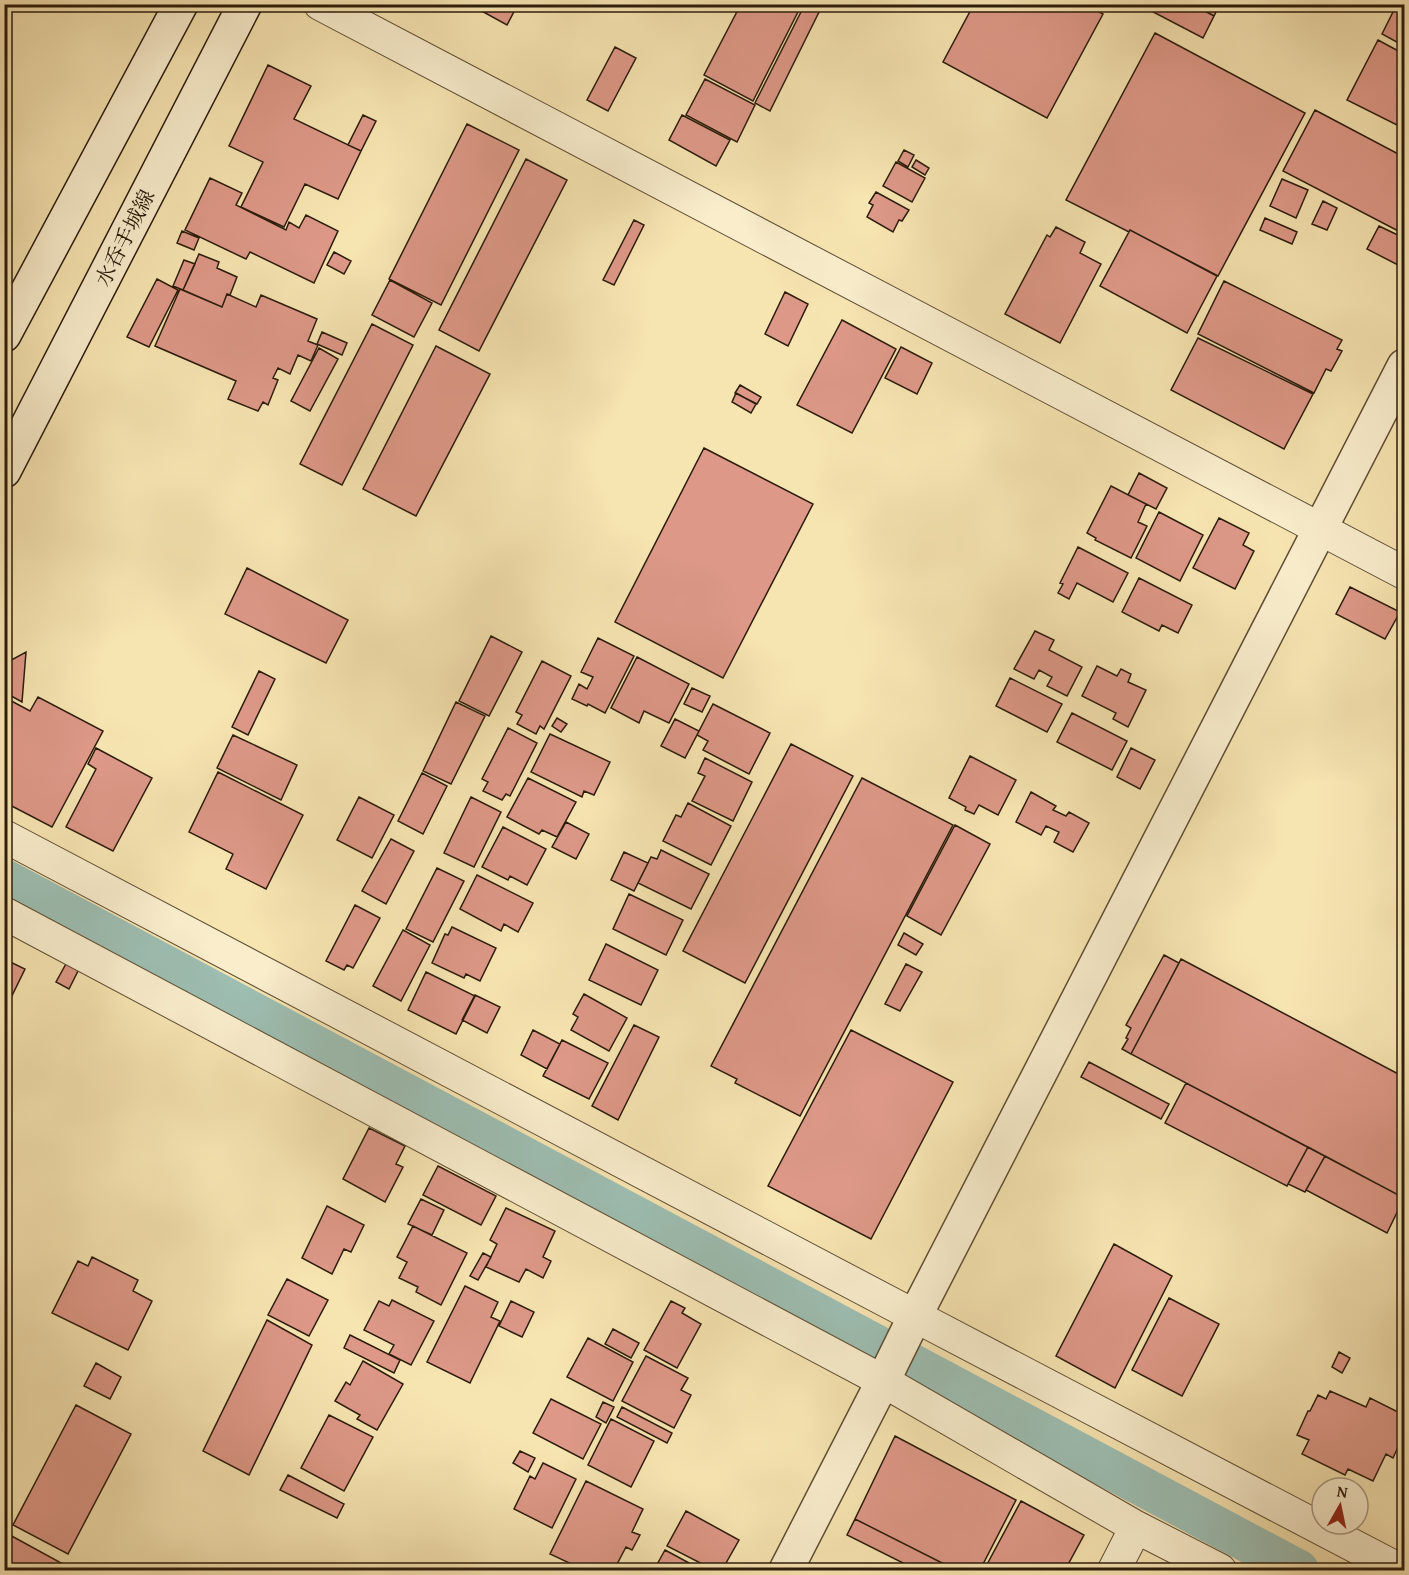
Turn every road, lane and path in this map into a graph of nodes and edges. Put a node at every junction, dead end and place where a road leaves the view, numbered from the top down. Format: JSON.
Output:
{"nodes":[{"id":1,"x":181,"y":4,"type":"edge"},
{"id":2,"x":245,"y":4,"type":"edge"},
{"id":3,"x":320,"y":4,"type":"edge"},
{"id":4,"x":4,"y":335,"type":"edge"},
{"id":5,"x":1404,"y":366,"type":"edge"},
{"id":6,"x":4,"y":471,"type":"edge"},
{"id":7,"x":1320,"y":529,"type":"junction"},
{"id":8,"x":1404,"y":573,"type":"edge"},
{"id":9,"x":4,"y":836,"type":"edge"},
{"id":10,"x":4,"y":913,"type":"edge"},
{"id":11,"x":912,"y":1322,"type":"junction"},
{"id":12,"x":885,"y":1377,"type":"junction"},
{"id":13,"x":1136,"y":1527,"type":"junction"},
{"id":14,"x":786,"y":1570,"type":"edge"},
{"id":15,"x":1114,"y":1570,"type":"edge"},
{"id":16,"x":1220,"y":1570,"type":"edge"},
{"id":17,"x":1400,"y":1570,"type":"edge"}],
"edges":[{"from":1,"to":4,"type":"street"},
{"from":2,"to":6,"type":"street","name":"水呑手城線"},
{"from":3,"to":7,"type":"street"},
{"from":5,"to":7,"type":"street"},
{"from":7,"to":8,"type":"street"},
{"from":7,"to":11,"type":"street"},
{"from":9,"to":11,"type":"street"},
{"from":10,"to":12,"type":"street"},
{"from":11,"to":12,"type":"street"},
{"from":11,"to":17,"type":"street"},
{"from":12,"to":13,"type":"street"},
{"from":12,"to":14,"type":"street"},
{"from":13,"to":15,"type":"street"},
{"from":13,"to":16,"type":"street"}]}
